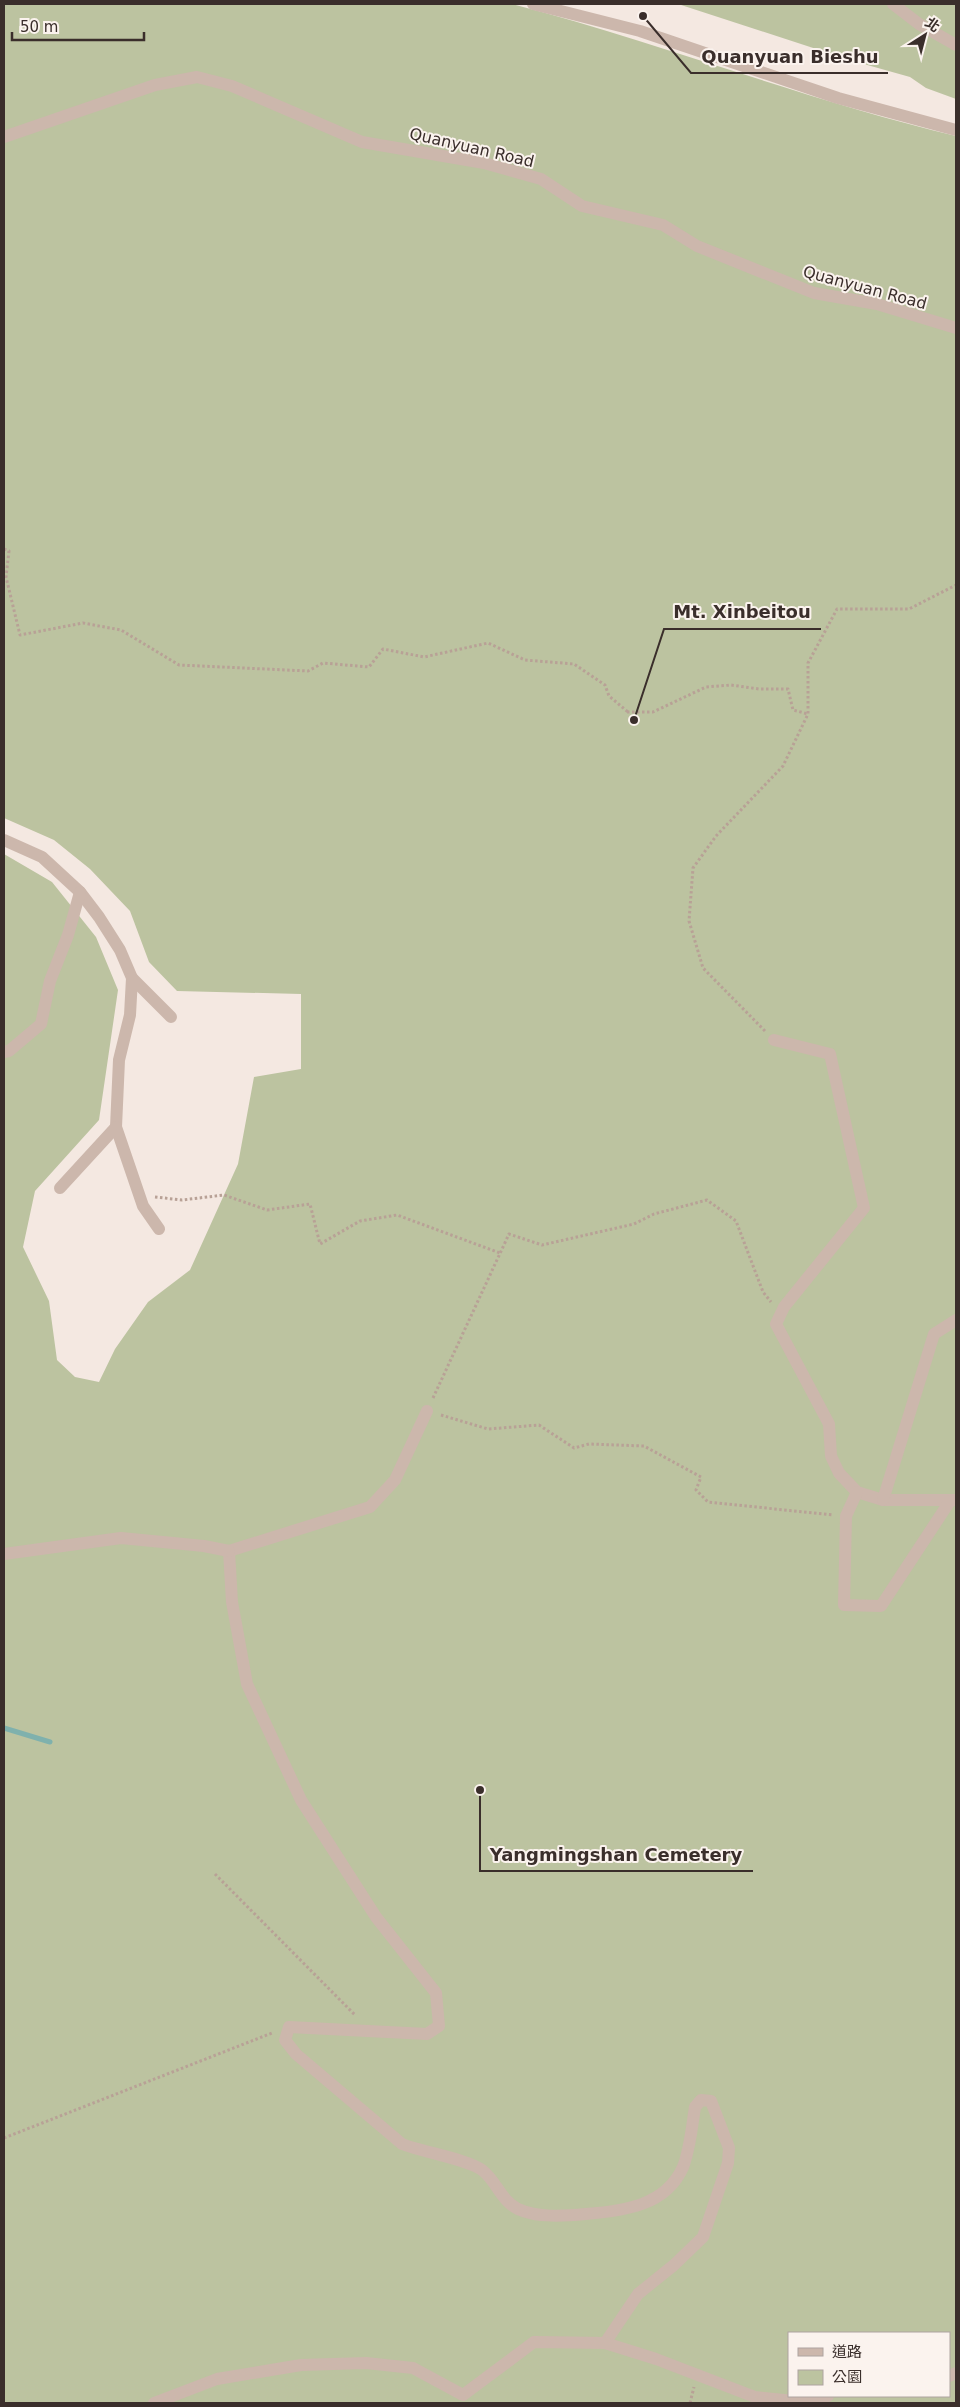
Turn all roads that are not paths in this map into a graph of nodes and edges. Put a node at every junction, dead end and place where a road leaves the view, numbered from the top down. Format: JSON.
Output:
{"nodes":[{"id":1,"x":533,"y":4,"type":"edge"},
{"id":2,"x":894,"y":4,"type":"edge"},
{"id":3,"x":956,"y":45,"type":"edge"},
{"id":4,"x":956,"y":130,"type":"edge"},
{"id":5,"x":4,"y":137,"type":"edge"},
{"id":6,"x":956,"y":328,"type":"edge"},
{"id":7,"x":4,"y":840,"type":"edge"},
{"id":8,"x":80,"y":892,"type":"junction"},
{"id":9,"x":132,"y":978,"type":"junction"},
{"id":10,"x":171,"y":1017,"type":"dead end"},
{"id":11,"x":774,"y":1040,"type":"road end"},
{"id":12,"x":4,"y":1052,"type":"edge"},
{"id":13,"x":116,"y":1126,"type":"junction"},
{"id":14,"x":60,"y":1188,"type":"dead end"},
{"id":15,"x":159,"y":1229,"type":"dead end"},
{"id":16,"x":956,"y":1320,"type":"edge"},
{"id":17,"x":427,"y":1410,"type":"road end"},
{"id":18,"x":857,"y":1492,"type":"junction"},
{"id":19,"x":883,"y":1500,"type":"junction"},
{"id":20,"x":953,"y":1500,"type":"edge"},
{"id":21,"x":229,"y":1551,"type":"junction"},
{"id":22,"x":4,"y":1554,"type":"edge"},
{"id":23,"x":605,"y":2343,"type":"junction"},
{"id":24,"x":821,"y":2397,"type":"edge"},
{"id":25,"x":466,"y":2399,"type":"edge"},
{"id":26,"x":154,"y":2403,"type":"edge"}],
"edges":[{"from":1,"to":4,"type":"street"},
{"from":2,"to":3,"type":"street"},
{"from":5,"to":6,"type":"street","name":"Quanyuan Road"},
{"from":7,"to":8,"type":"street"},
{"from":8,"to":9,"type":"street"},
{"from":8,"to":12,"type":"street"},
{"from":9,"to":10,"type":"street"},
{"from":9,"to":13,"type":"street"},
{"from":11,"to":18,"type":"street"},
{"from":13,"to":14,"type":"street"},
{"from":13,"to":15,"type":"street"},
{"from":16,"to":19,"type":"street"},
{"from":17,"to":21,"type":"street"},
{"from":18,"to":19,"type":"street"},
{"from":18,"to":20,"type":"street"},
{"from":19,"to":20,"type":"street"},
{"from":21,"to":22,"type":"street"},
{"from":21,"to":23,"type":"street"},
{"from":23,"to":24,"type":"street"},
{"from":23,"to":25,"type":"street"},
{"from":25,"to":26,"type":"street"}]}
